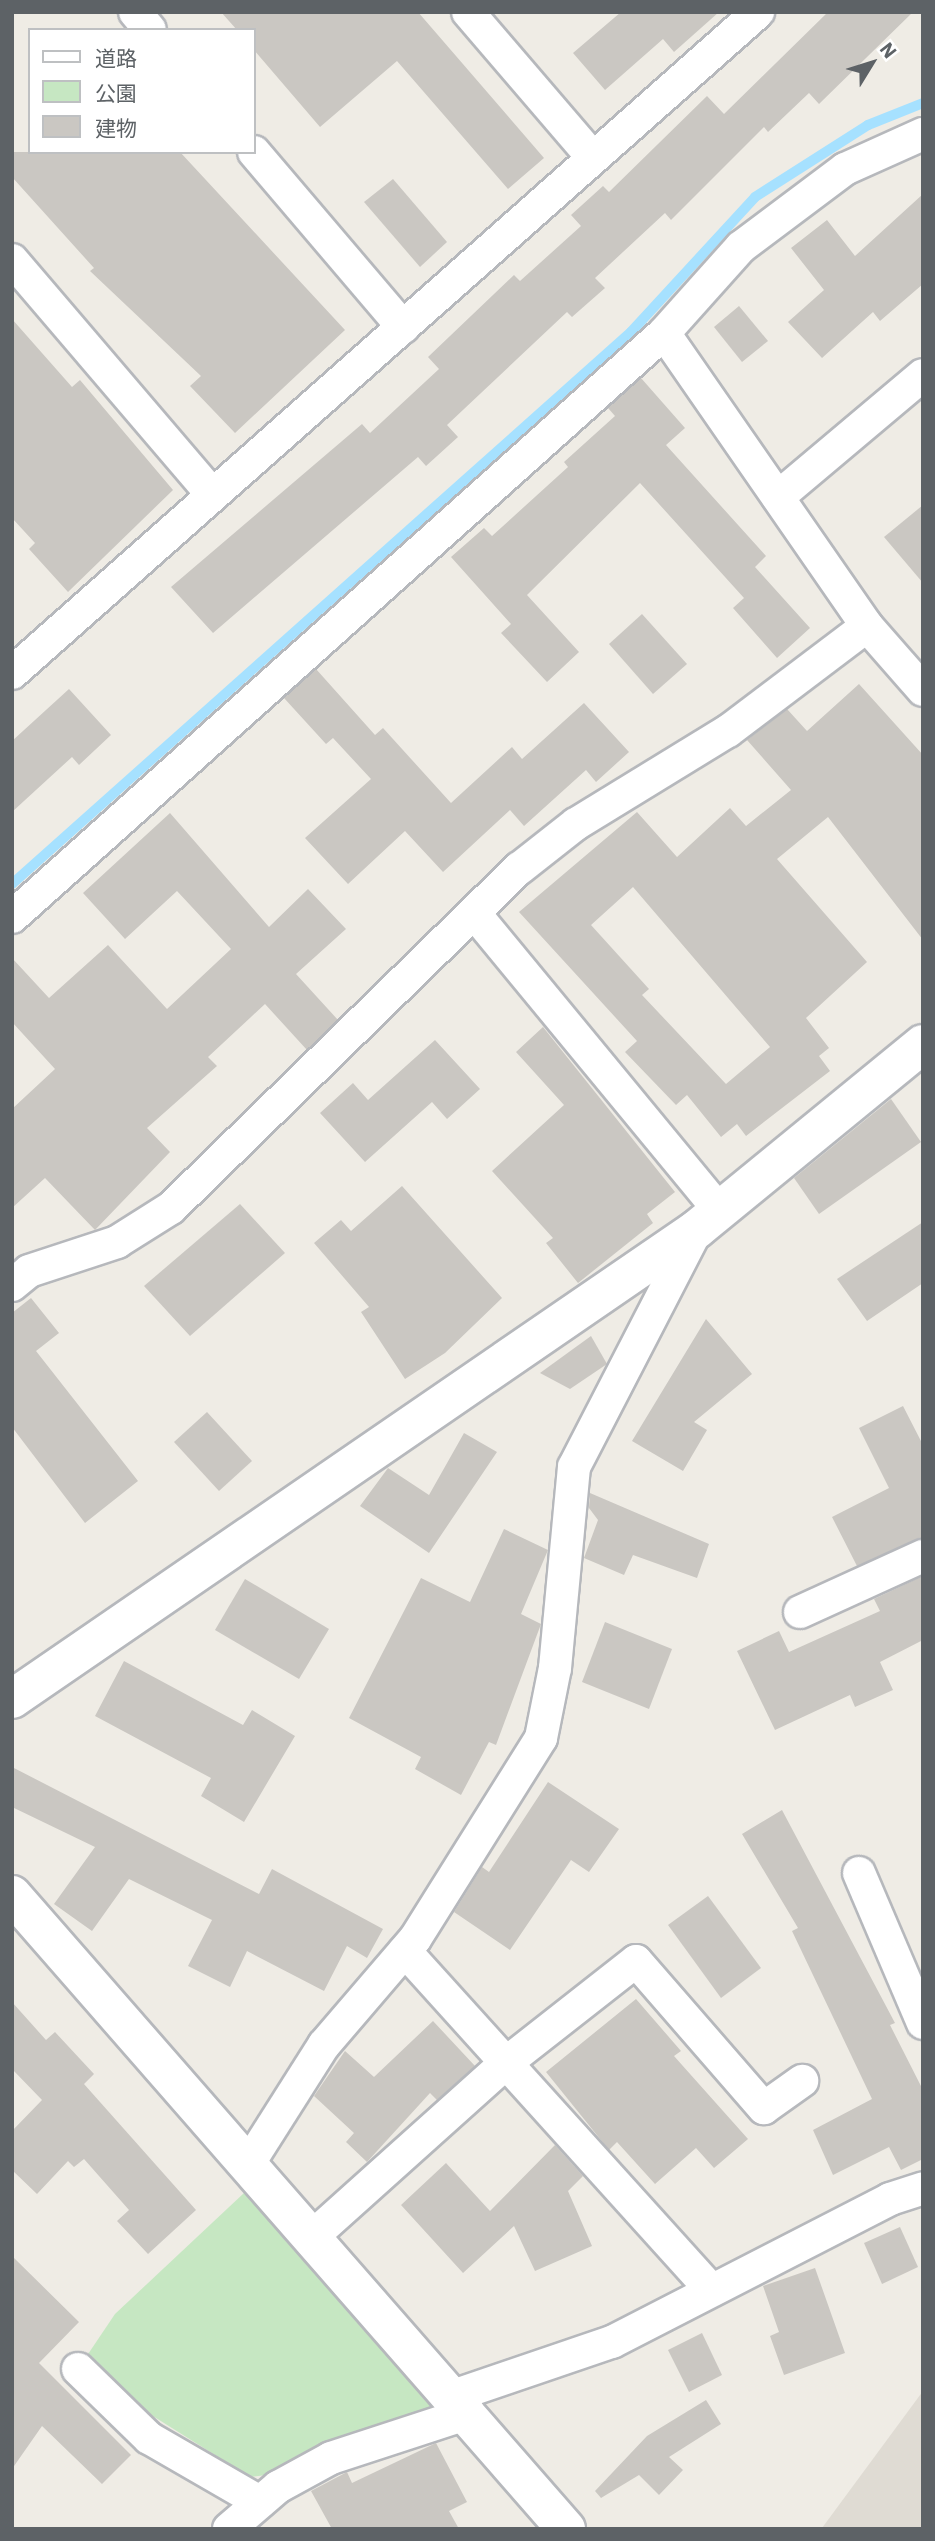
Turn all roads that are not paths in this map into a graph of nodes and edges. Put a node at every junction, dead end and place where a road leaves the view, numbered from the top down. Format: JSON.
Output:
{"nodes":[{"id":1,"x":135,"y":12,"type":"edge"},
{"id":2,"x":468,"y":12,"type":"edge"},
{"id":3,"x":758,"y":12,"type":"edge"},
{"id":4,"x":148,"y":28,"type":"edge"},
{"id":5,"x":923,"y":134,"type":"edge"},
{"id":6,"x":256,"y":154,"type":"edge"},
{"id":7,"x":593,"y":158,"type":"junction"},
{"id":8,"x":12,"y":260,"type":"edge"},
{"id":9,"x":403,"y":327,"type":"junction"},
{"id":10,"x":664,"y":333,"type":"junction"},
{"id":11,"x":923,"y":375,"type":"edge"},
{"id":12,"x":214,"y":495,"type":"junction"},
{"id":13,"x":778,"y":497,"type":"junction"},
{"id":14,"x":867,"y":626,"type":"junction"},
{"id":15,"x":16,"y":662,"type":"edge"},
{"id":16,"x":923,"y":690,"type":"edge"},
{"id":17,"x":475,"y":914,"type":"junction"},
{"id":18,"x":12,"y":917,"type":"edge"},
{"id":19,"x":923,"y":1044,"type":"edge"},
{"id":20,"x":708,"y":1220,"type":"junction"},
{"id":21,"x":12,"y":1284,"type":"edge"},
{"id":22,"x":923,"y":1556,"type":"edge"},
{"id":23,"x":800,"y":1612,"type":"dead end"},
{"id":24,"x":12,"y":1699,"type":"edge"},
{"id":25,"x":859,"y":1874,"type":"dead end"},
{"id":26,"x":12,"y":1895,"type":"edge"},
{"id":27,"x":405,"y":1951,"type":"junction"},
{"id":28,"x":923,"y":2023,"type":"edge"},
{"id":29,"x":506,"y":2063,"type":"junction"},
{"id":30,"x":802,"y":2081,"type":"dead end"},
{"id":31,"x":249,"y":2163,"type":"junction"},
{"id":32,"x":923,"y":2188,"type":"edge"},
{"id":33,"x":313,"y":2236,"type":"junction"},
{"id":34,"x":711,"y":2290,"type":"junction"},
{"id":35,"x":78,"y":2369,"type":"dead end"},
{"id":36,"x":461,"y":2404,"type":"junction"},
{"id":37,"x":260,"y":2502,"type":"junction"},
{"id":38,"x":229,"y":2529,"type":"edge"},
{"id":39,"x":566,"y":2529,"type":"edge"}],
"edges":[{"from":1,"to":4,"type":"street"},
{"from":2,"to":7,"type":"street"},
{"from":3,"to":7,"type":"street"},
{"from":5,"to":10,"type":"street"},
{"from":6,"to":9,"type":"street"},
{"from":7,"to":9,"type":"street"},
{"from":8,"to":12,"type":"street"},
{"from":9,"to":12,"type":"street"},
{"from":10,"to":13,"type":"street"},
{"from":10,"to":18,"type":"street"},
{"from":11,"to":13,"type":"street"},
{"from":12,"to":15,"type":"street"},
{"from":13,"to":14,"type":"street"},
{"from":14,"to":16,"type":"street"},
{"from":14,"to":17,"type":"street"},
{"from":17,"to":20,"type":"street"},
{"from":17,"to":21,"type":"street"},
{"from":19,"to":20,"type":"street"},
{"from":20,"to":24,"type":"street"},
{"from":20,"to":27,"type":"street"},
{"from":22,"to":23,"type":"street"},
{"from":25,"to":28,"type":"street"},
{"from":26,"to":31,"type":"street"},
{"from":27,"to":29,"type":"street"},
{"from":27,"to":31,"type":"street"},
{"from":29,"to":30,"type":"street"},
{"from":29,"to":33,"type":"street"},
{"from":29,"to":34,"type":"street"},
{"from":31,"to":33,"type":"street"},
{"from":32,"to":34,"type":"street"},
{"from":33,"to":36,"type":"street"},
{"from":34,"to":36,"type":"street"},
{"from":35,"to":37,"type":"street"},
{"from":36,"to":37,"type":"street"},
{"from":36,"to":39,"type":"street"},
{"from":37,"to":38,"type":"street"}]}
